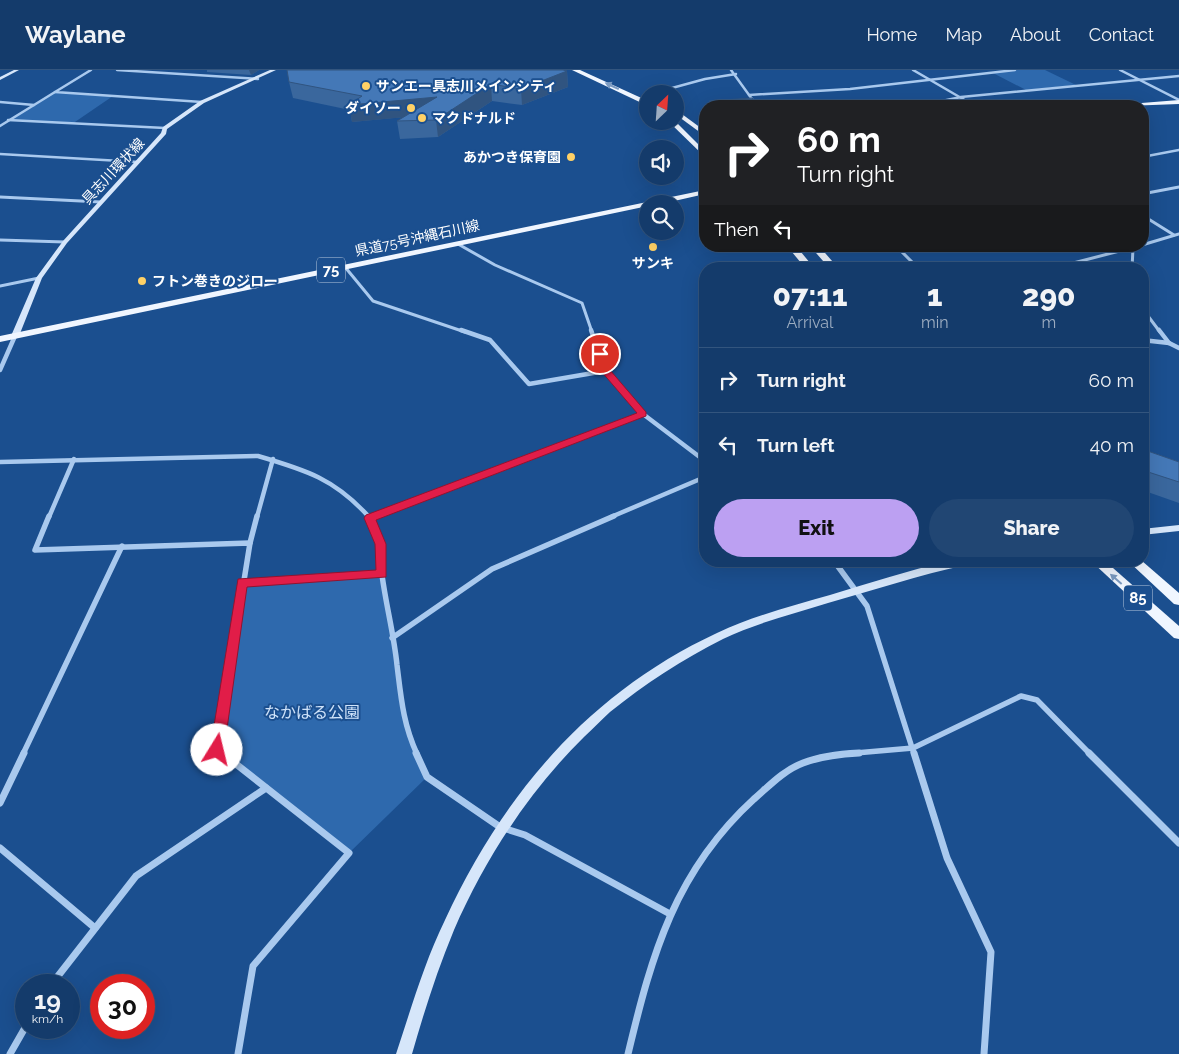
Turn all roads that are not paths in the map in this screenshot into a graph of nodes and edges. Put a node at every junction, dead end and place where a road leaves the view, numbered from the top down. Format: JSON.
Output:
{"nodes":[{"id":1,"x":17,"y":70,"type":"edge"},
{"id":2,"x":91,"y":70,"type":"edge"},
{"id":3,"x":117,"y":70,"type":"edge"},
{"id":4,"x":274,"y":70,"type":"edge"},
{"id":5,"x":575,"y":70,"type":"edge"},
{"id":6,"x":731,"y":70,"type":"edge"},
{"id":7,"x":913,"y":70,"type":"edge"},
{"id":8,"x":1015,"y":70,"type":"edge"},
{"id":9,"x":1120,"y":70,"type":"edge"},
{"id":10,"x":736,"y":74,"type":"junction"},
{"id":11,"x":1179,"y":76,"type":"edge"},
{"id":12,"x":1137,"y":78,"type":"junction"},
{"id":13,"x":258,"y":79,"type":"junction"},
{"id":14,"x":0,"y":80,"type":"edge"},
{"id":15,"x":933,"y":80,"type":"junction"},
{"id":16,"x":624,"y":83,"type":"dead end"},
{"id":17,"x":682,"y":85,"type":"edge"},
{"id":18,"x":639,"y":90,"type":"edge"},
{"id":19,"x":55,"y":92,"type":"junction"},
{"id":20,"x":749,"y":95,"type":"junction"},
{"id":21,"x":961,"y":97,"type":"junction"},
{"id":22,"x":639,"y":99,"type":"edge"},
{"id":23,"x":753,"y":100,"type":"edge"},
{"id":24,"x":947,"y":100,"type":"edge"},
{"id":25,"x":966,"y":100,"type":"edge"},
{"id":26,"x":1179,"y":101,"type":"edge"},
{"id":27,"x":0,"y":102,"type":"edge"},
{"id":28,"x":202,"y":102,"type":"junction"},
{"id":29,"x":34,"y":104,"type":"junction"},
{"id":30,"x":1149,"y":104,"type":"edge"},
{"id":31,"x":684,"y":118,"type":"edge"},
{"id":32,"x":8,"y":120,"type":"junction"},
{"id":33,"x":0,"y":126,"type":"edge"},
{"id":34,"x":165,"y":128,"type":"junction"},
{"id":35,"x":699,"y":129,"type":"edge"},
{"id":36,"x":680,"y":130,"type":"edge"},
{"id":37,"x":699,"y":149,"type":"edge"},
{"id":38,"x":1179,"y":150,"type":"edge"},
{"id":39,"x":0,"y":154,"type":"edge"},
{"id":40,"x":1149,"y":156,"type":"edge"},
{"id":41,"x":138,"y":162,"type":"junction"},
{"id":42,"x":1179,"y":187,"type":"edge"},
{"id":43,"x":699,"y":193,"type":"edge"},
{"id":44,"x":1149,"y":193,"type":"edge"},
{"id":45,"x":684,"y":196,"type":"edge"},
{"id":46,"x":0,"y":197,"type":"edge"},
{"id":47,"x":101,"y":202,"type":"junction"},
{"id":48,"x":639,"y":206,"type":"edge"},
{"id":49,"x":1149,"y":219,"type":"edge"},
{"id":50,"x":1179,"y":234,"type":"edge"},
{"id":51,"x":1174,"y":235,"type":"junction"},
{"id":52,"x":0,"y":240,"type":"edge"},
{"id":53,"x":65,"y":242,"type":"junction"},
{"id":54,"x":1149,"y":243,"type":"edge"},
{"id":55,"x":458,"y":244,"type":"junction"},
{"id":56,"x":795,"y":252,"type":"edge"},
{"id":57,"x":820,"y":252,"type":"edge"},
{"id":58,"x":902,"y":252,"type":"edge"},
{"id":59,"x":1116,"y":252,"type":"edge"},
{"id":60,"x":805,"y":262,"type":"edge"},
{"id":61,"x":829,"y":262,"type":"edge"},
{"id":62,"x":912,"y":262,"type":"edge"},
{"id":63,"x":1077,"y":262,"type":"edge"},
{"id":64,"x":345,"y":267,"type":"junction"},
{"id":65,"x":39,"y":278,"type":"junction"},
{"id":66,"x":0,"y":286,"type":"edge"},
{"id":67,"x":1149,"y":317,"type":"edge"},
{"id":68,"x":15,"y":336,"type":"junction"},
{"id":69,"x":0,"y":339,"type":"edge"},
{"id":70,"x":1149,"y":341,"type":"edge"},
{"id":71,"x":1169,"y":343,"type":"junction"},
{"id":72,"x":1179,"y":348,"type":"edge"},
{"id":73,"x":0,"y":370,"type":"edge"},
{"id":74,"x":605,"y":371,"type":"junction"},
{"id":75,"x":643,"y":414,"type":"junction"},
{"id":76,"x":699,"y":456,"type":"edge"},
{"id":77,"x":74,"y":459,"type":"junction"},
{"id":78,"x":273,"y":459,"type":"junction"},
{"id":79,"x":0,"y":462,"type":"edge"},
{"id":80,"x":699,"y":480,"type":"edge"},
{"id":81,"x":370,"y":518,"type":"junction"},
{"id":82,"x":1179,"y":528,"type":"edge"},
{"id":83,"x":1149,"y":531,"type":"edge"},
{"id":84,"x":250,"y":543,"type":"junction"},
{"id":85,"x":122,"y":546,"type":"junction"},
{"id":86,"x":839,"y":567,"type":"edge"},
{"id":87,"x":944,"y":567,"type":"edge"},
{"id":88,"x":1103,"y":567,"type":"edge"},
{"id":89,"x":1141,"y":567,"type":"edge"},
{"id":90,"x":382,"y":574,"type":"junction"},
{"id":91,"x":242,"y":582,"type":"junction"},
{"id":92,"x":857,"y":591,"type":"junction"},
{"id":93,"x":1179,"y":600,"type":"edge"},
{"id":94,"x":1179,"y":634,"type":"edge"},
{"id":95,"x":392,"y":638,"type":"junction"},
{"id":96,"x":913,"y":748,"type":"junction"},
{"id":97,"x":266,"y":788,"type":"junction"},
{"id":98,"x":0,"y":803,"type":"edge"},
{"id":99,"x":500,"y":827,"type":"junction"},
{"id":100,"x":1179,"y":843,"type":"edge"},
{"id":101,"x":0,"y":848,"type":"edge"},
{"id":102,"x":670,"y":914,"type":"junction"},
{"id":103,"x":95,"y":928,"type":"junction"},
{"id":104,"x":59,"y":974,"type":"edge"},
{"id":105,"x":19,"y":1039,"type":"edge"},
{"id":106,"x":10,"y":1054,"type":"edge"},
{"id":107,"x":238,"y":1054,"type":"edge"},
{"id":108,"x":404,"y":1054,"type":"edge"},
{"id":109,"x":628,"y":1054,"type":"edge"},
{"id":110,"x":984,"y":1054,"type":"edge"}],
"edges":[{"from":1,"to":14,"type":"main road"},
{"from":2,"to":19,"type":"street"},
{"from":3,"to":13,"type":"street"},
{"from":4,"to":13,"type":"main road","name":"具志川環状線"},
{"from":22,"to":5,"type":"main road","one_way":true},
{"from":6,"to":10,"type":"street"},
{"from":7,"to":15,"type":"street"},
{"from":8,"to":15,"type":"street"},
{"from":9,"to":12,"type":"street"},
{"from":10,"to":17,"type":"street"},
{"from":10,"to":20,"type":"street"},
{"from":11,"to":12,"type":"street"},
{"from":12,"to":21,"type":"street"},
{"from":12,"to":26,"type":"street"},
{"from":13,"to":28,"type":"main road","name":"具志川環状線"},
{"from":15,"to":20,"type":"street"},
{"from":15,"to":21,"type":"street"},
{"from":16,"to":18,"type":"main road"},
{"from":19,"to":28,"type":"street"},
{"from":19,"to":29,"type":"street"},
{"from":20,"to":23,"type":"street"},
{"from":21,"to":24,"type":"street"},
{"from":21,"to":25,"type":"street"},
{"from":26,"to":30,"type":"main road"},
{"from":27,"to":29,"type":"street"},
{"from":28,"to":34,"type":"main road","name":"具志川環状線"},
{"from":29,"to":32,"type":"street"},
{"from":31,"to":35,"type":"main road"},
{"from":32,"to":33,"type":"street"},
{"from":32,"to":34,"type":"street"},
{"from":34,"to":41,"type":"main road","name":"具志川環状線"},
{"from":36,"to":37,"type":"main road"},
{"from":38,"to":40,"type":"street"},
{"from":39,"to":41,"type":"street"},
{"from":41,"to":47,"type":"main road","name":"具志川環状線"},
{"from":42,"to":44,"type":"street"},
{"from":43,"to":45,"type":"main road","name":"県道75号沖縄石川線","number":"75"},
{"from":46,"to":47,"type":"street"},
{"from":47,"to":53,"type":"main road","name":"具志川環状線"},
{"from":48,"to":55,"type":"main road","name":"県道75号沖縄石川線","number":"75"},
{"from":49,"to":51,"type":"street"},
{"from":50,"to":51,"type":"street"},
{"from":51,"to":54,"type":"street"},
{"from":52,"to":53,"type":"street"},
{"from":53,"to":65,"type":"main road","name":"具志川環状線"},
{"from":55,"to":64,"type":"main road","name":"県道75号沖縄石川線","number":"75"},
{"from":55,"to":74,"type":"street"},
{"from":56,"to":60,"type":"main road"},
{"from":57,"to":61,"type":"main road"},
{"from":58,"to":62,"type":"street"},
{"from":59,"to":63,"type":"street"},
{"from":64,"to":68,"type":"main road","name":"県道75号沖縄石川線","number":"75"},
{"from":64,"to":74,"type":"street"},
{"from":65,"to":66,"type":"street"},
{"from":65,"to":68,"type":"main road","name":"具志川環状線"},
{"from":67,"to":71,"type":"street"},
{"from":68,"to":69,"type":"main road","number":"75"},
{"from":68,"to":73,"type":"street"},
{"from":70,"to":71,"type":"street"},
{"from":71,"to":72,"type":"street"},
{"from":74,"to":75,"type":"street"},
{"from":75,"to":76,"type":"street"},
{"from":75,"to":81,"type":"street"},
{"from":77,"to":78,"type":"street"},
{"from":77,"to":79,"type":"street"},
{"from":77,"to":85,"type":"street"},
{"from":78,"to":81,"type":"street"},
{"from":78,"to":84,"type":"street"},
{"from":80,"to":95,"type":"street"},
{"from":81,"to":90,"type":"street"},
{"from":82,"to":83,"type":"main road"},
{"from":84,"to":85,"type":"street"},
{"from":84,"to":91,"type":"street"},
{"from":85,"to":98,"type":"street"},
{"from":86,"to":92,"type":"street"},
{"from":87,"to":92,"type":"main road"},
{"from":94,"to":88,"type":"main road","number":"85","one_way":true},
{"from":89,"to":93,"type":"main road","number":"85"},
{"from":90,"to":91,"type":"street"},
{"from":90,"to":95,"type":"street"},
{"from":91,"to":97,"type":"street"},
{"from":92,"to":96,"type":"street"},
{"from":92,"to":99,"type":"main road"},
{"from":95,"to":99,"type":"street"},
{"from":96,"to":100,"type":"street"},
{"from":96,"to":102,"type":"street"},
{"from":96,"to":110,"type":"street"},
{"from":97,"to":103,"type":"street"},
{"from":97,"to":107,"type":"street"},
{"from":99,"to":102,"type":"street"},
{"from":99,"to":108,"type":"main road"},
{"from":101,"to":103,"type":"street"},
{"from":102,"to":109,"type":"street"},
{"from":103,"to":104,"type":"street"},
{"from":105,"to":106,"type":"street"}]}
